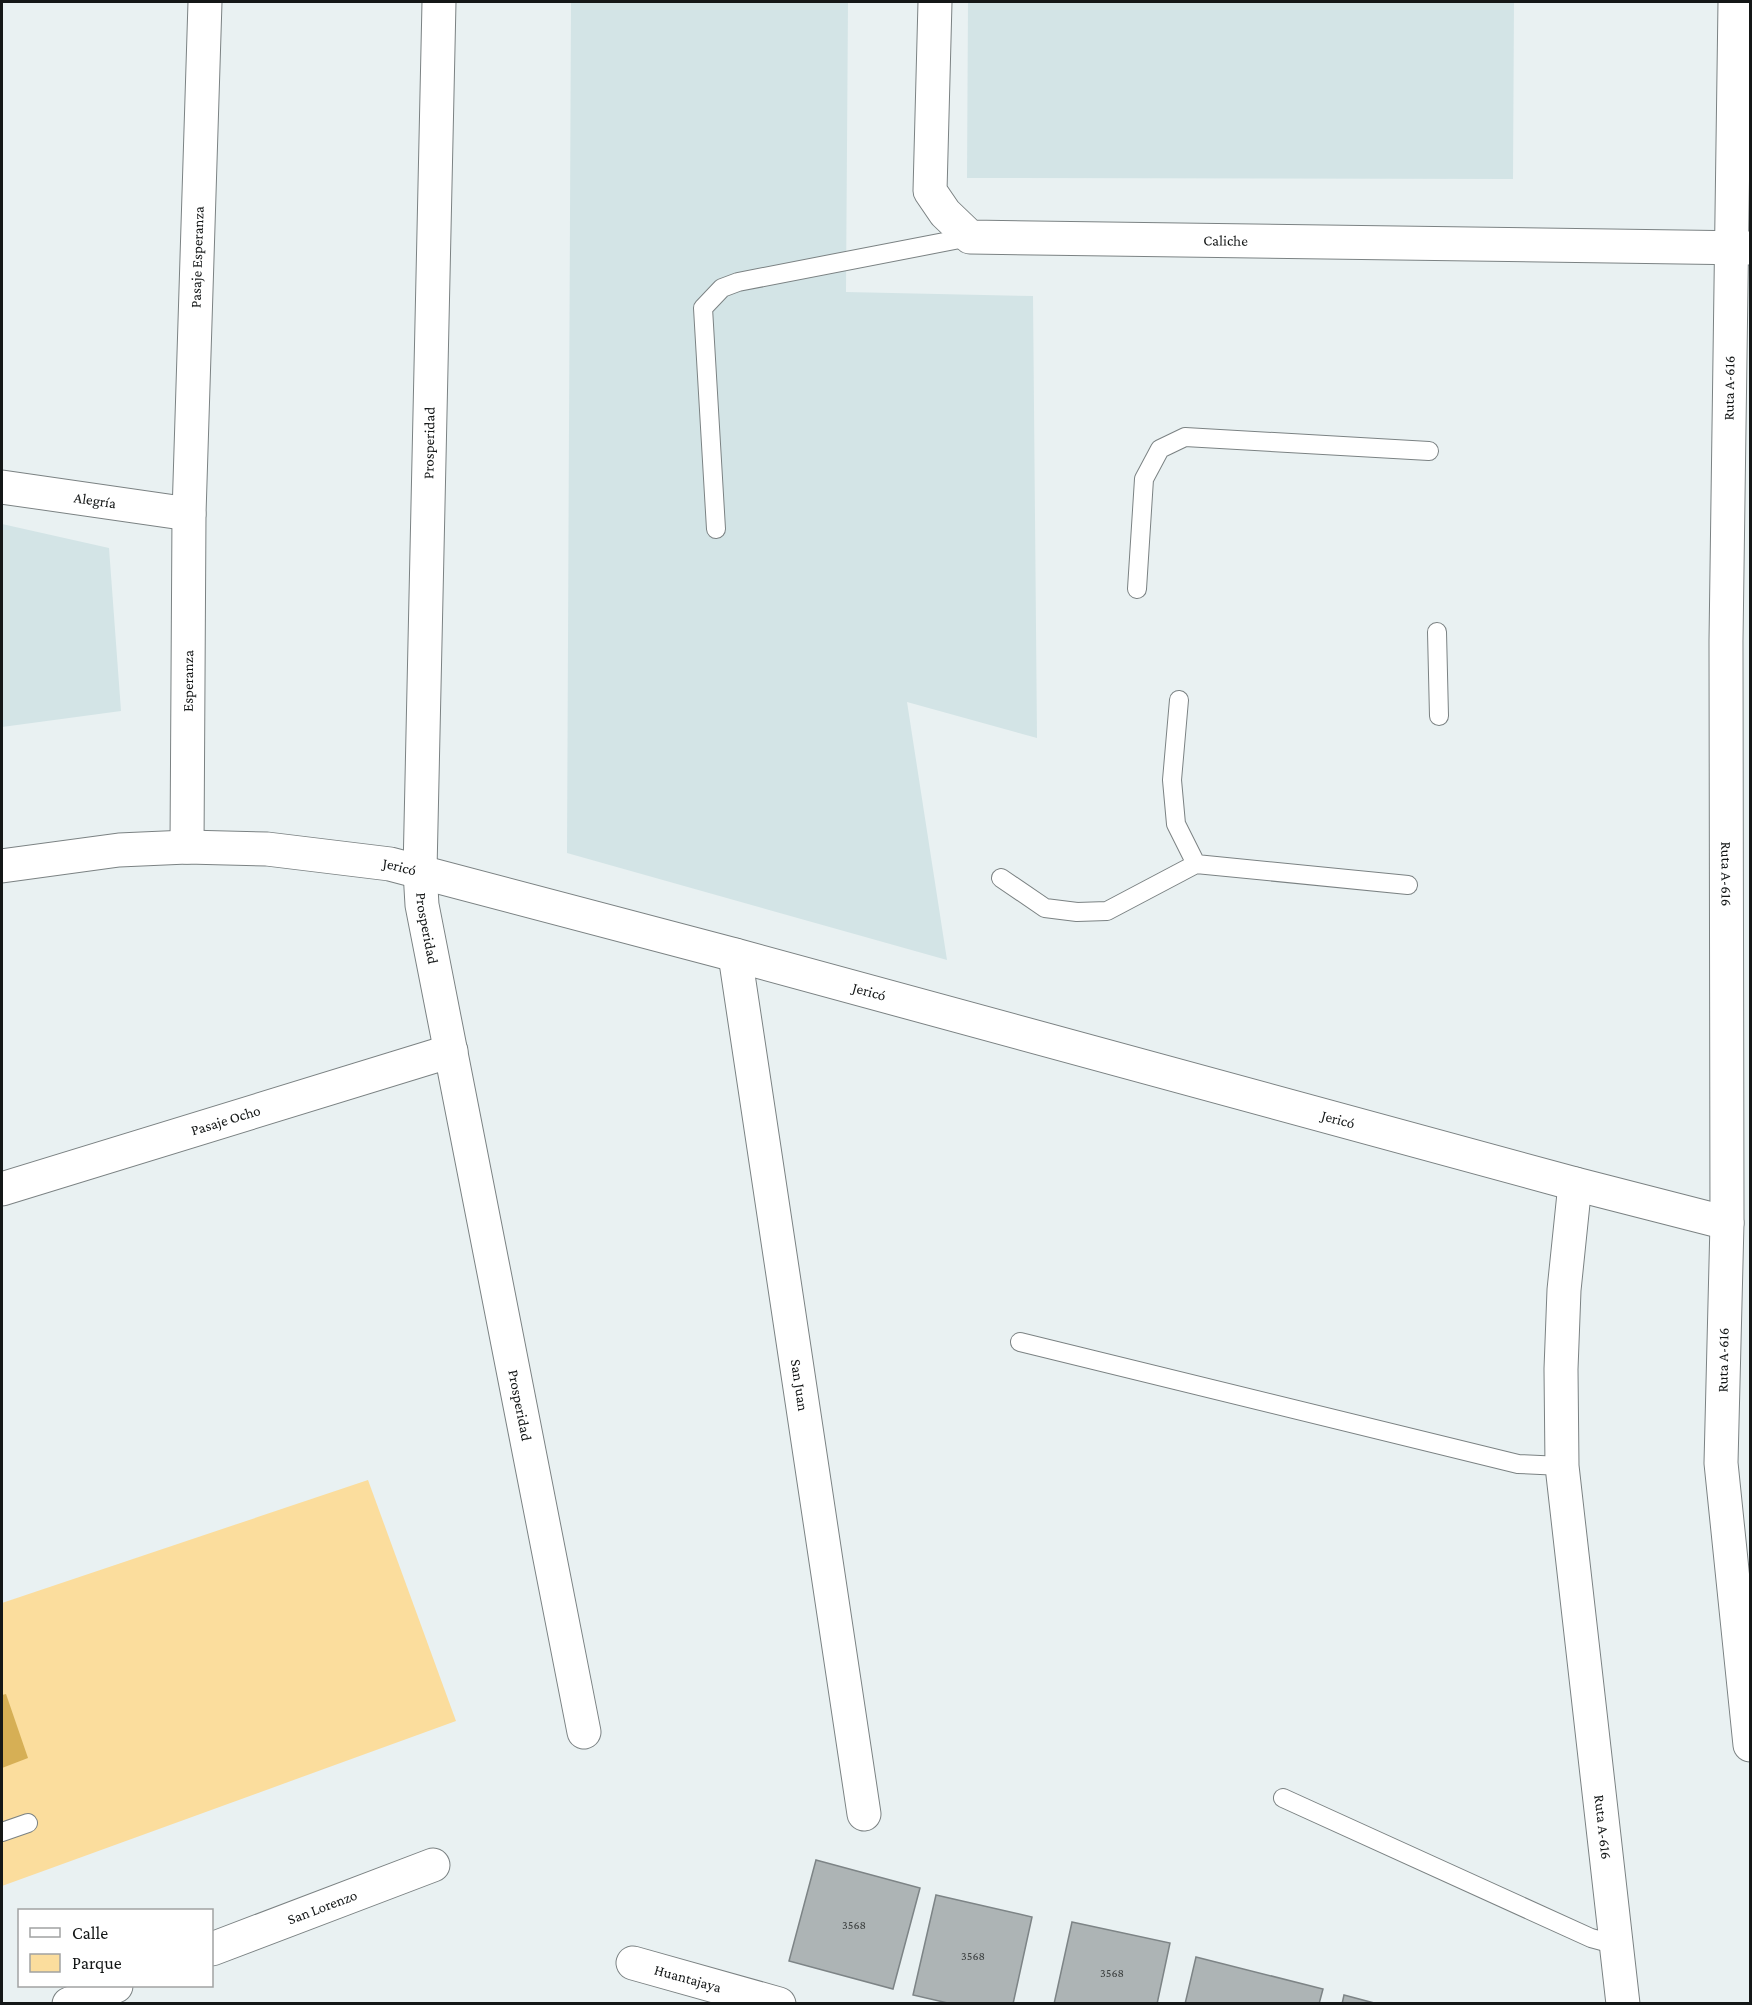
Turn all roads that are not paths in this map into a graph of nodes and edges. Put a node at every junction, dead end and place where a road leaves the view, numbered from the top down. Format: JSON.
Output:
{"nodes":[{"id":1,"x":205,"y":2,"type":"edge"},
{"id":2,"x":439,"y":2,"type":"edge"},
{"id":3,"x":935,"y":2,"type":"edge"},
{"id":4,"x":1735,"y":2,"type":"edge"},
{"id":5,"x":970,"y":237,"type":"junction"},
{"id":6,"x":1740,"y":248,"type":"edge"},
{"id":7,"x":1429,"y":451,"type":"dead end"},
{"id":8,"x":2,"y":487,"type":"edge"},
{"id":9,"x":189,"y":514,"type":"junction"},
{"id":10,"x":716,"y":529,"type":"dead end"},
{"id":11,"x":1137,"y":589,"type":"dead end"},
{"id":12,"x":1437,"y":632,"type":"dead end"},
{"id":13,"x":1179,"y":700,"type":"dead end"},
{"id":14,"x":1439,"y":716,"type":"dead end"},
{"id":15,"x":187,"y":847,"type":"junction"},
{"id":16,"x":1196,"y":864,"type":"junction"},
{"id":17,"x":2,"y":866,"type":"edge"},
{"id":18,"x":420,"y":871,"type":"junction"},
{"id":19,"x":1001,"y":878,"type":"dead end"},
{"id":20,"x":1408,"y":885,"type":"dead end"},
{"id":21,"x":735,"y":955,"type":"junction"},
{"id":22,"x":450,"y":1050,"type":"junction"},
{"id":23,"x":1575,"y":1184,"type":"junction"},
{"id":24,"x":2,"y":1189,"type":"edge"},
{"id":25,"x":1726,"y":1222,"type":"junction"},
{"id":26,"x":1020,"y":1342,"type":"dead end"},
{"id":27,"x":1562,"y":1466,"type":"junction"},
{"id":28,"x":1749,"y":1725,"type":"edge"},
{"id":29,"x":584,"y":1732,"type":"dead end"},
{"id":30,"x":1283,"y":1798,"type":"dead end"},
{"id":31,"x":864,"y":1815,"type":"dead end"},
{"id":32,"x":28,"y":1823,"type":"dead end"},
{"id":33,"x":2,"y":1832,"type":"edge"},
{"id":34,"x":433,"y":1865,"type":"dead end"},
{"id":35,"x":1617,"y":1945,"type":"junction"},
{"id":36,"x":213,"y":1949,"type":"edge"},
{"id":37,"x":633,"y":1963,"type":"dead end"},
{"id":38,"x":113,"y":1987,"type":"edge"},
{"id":39,"x":69,"y":2004,"type":"edge"},
{"id":40,"x":779,"y":2004,"type":"edge"},
{"id":41,"x":1623,"y":2004,"type":"edge"}],
"edges":[{"from":1,"to":9,"type":"street","name":"Pasaje Esperanza"},
{"from":2,"to":18,"type":"street","name":"Prosperidad"},
{"from":3,"to":5,"type":"street"},
{"from":4,"to":6,"type":"street","name":"Ruta A-616"},
{"from":5,"to":6,"type":"street","name":"Caliche"},
{"from":5,"to":10,"type":"lane"},
{"from":6,"to":25,"type":"street","name":"Ruta A-616"},
{"from":7,"to":11,"type":"lane"},
{"from":8,"to":9,"type":"street","name":"Alegría"},
{"from":9,"to":15,"type":"street","name":"Esperanza"},
{"from":12,"to":14,"type":"lane"},
{"from":13,"to":16,"type":"lane"},
{"from":15,"to":17,"type":"street","name":"Jericó"},
{"from":15,"to":18,"type":"street","name":"Jericó"},
{"from":16,"to":19,"type":"lane"},
{"from":16,"to":20,"type":"lane"},
{"from":18,"to":21,"type":"street","name":"Jericó"},
{"from":18,"to":22,"type":"street","name":"Prosperidad"},
{"from":21,"to":23,"type":"street","name":"Jericó"},
{"from":21,"to":31,"type":"street","name":"San Juan"},
{"from":22,"to":24,"type":"street","name":"Pasaje Ocho"},
{"from":22,"to":29,"type":"street","name":"Prosperidad"},
{"from":23,"to":25,"type":"street","name":"Jericó"},
{"from":23,"to":27,"type":"street","name":"Ruta A-616"},
{"from":25,"to":28,"type":"street","name":"Ruta A-616"},
{"from":26,"to":27,"type":"lane"},
{"from":27,"to":35,"type":"street","name":"Ruta A-616"},
{"from":30,"to":35,"type":"lane"},
{"from":32,"to":33,"type":"lane"},
{"from":34,"to":36,"type":"street","name":"San Lorenzo"},
{"from":35,"to":41,"type":"street","name":"Ruta A-616"},
{"from":37,"to":40,"type":"street","name":"Huantajaya"},
{"from":38,"to":39,"type":"street"}]}
